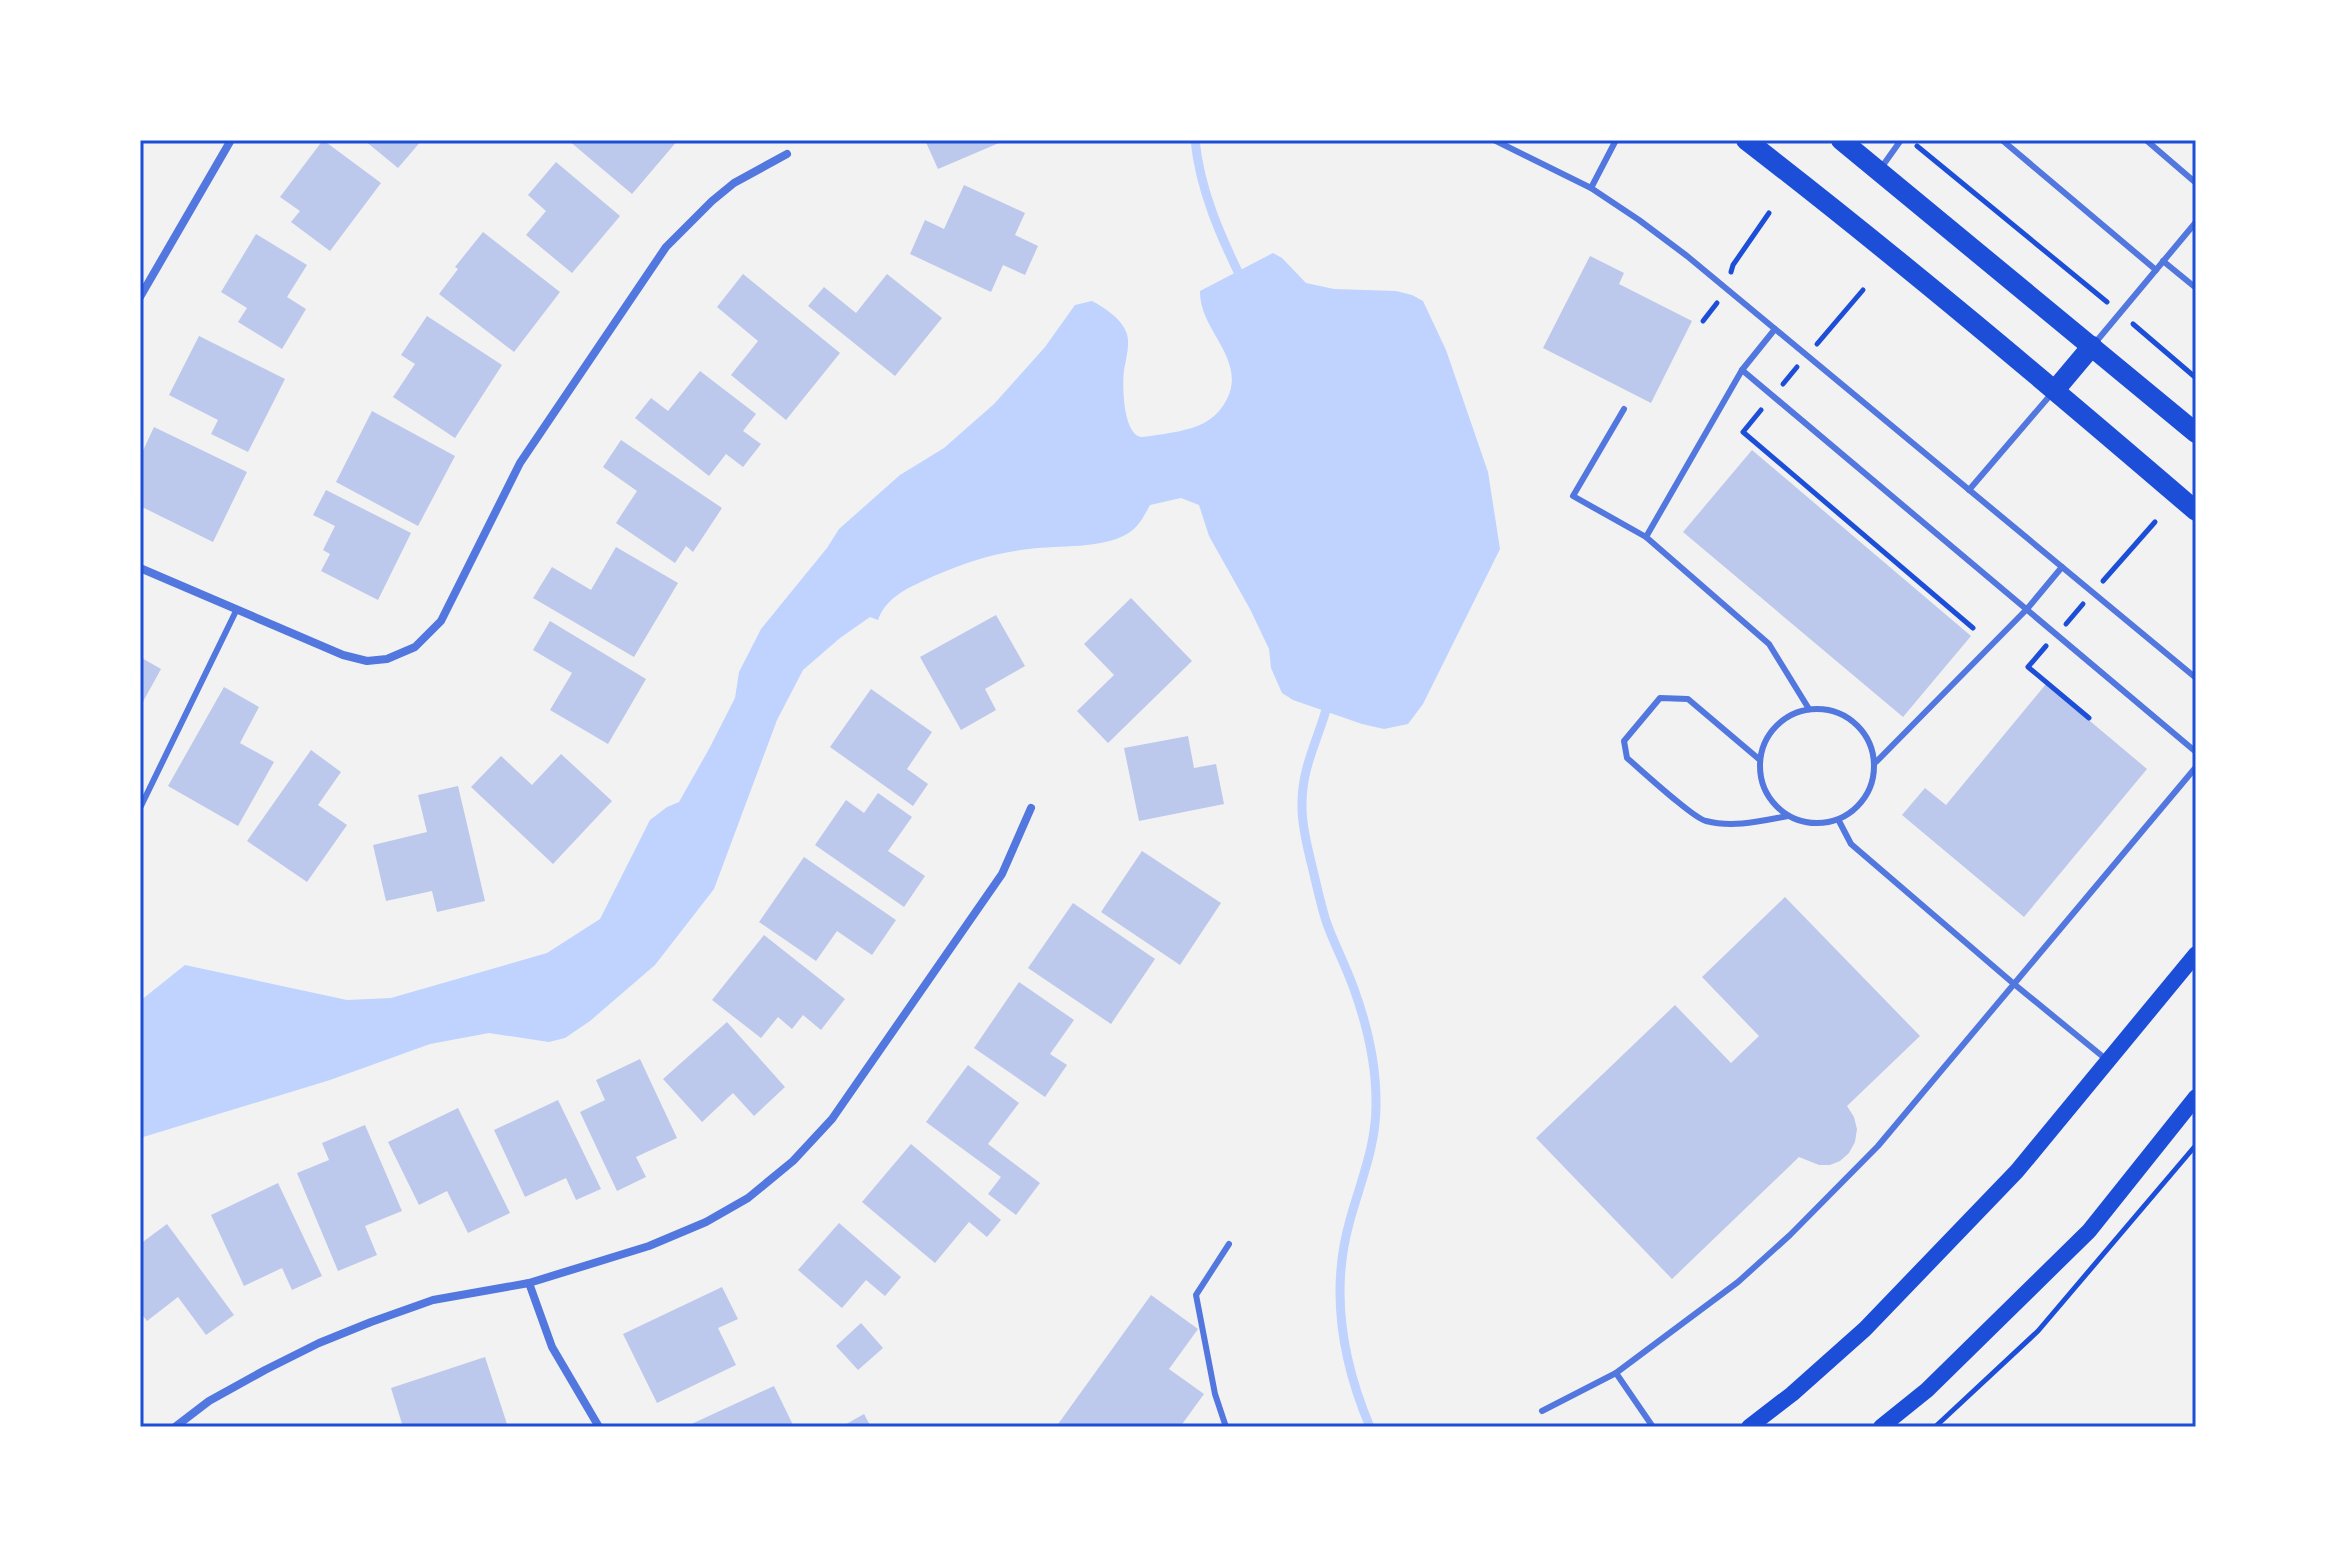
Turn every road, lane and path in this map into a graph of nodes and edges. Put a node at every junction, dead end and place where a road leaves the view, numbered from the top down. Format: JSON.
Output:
{"nodes":[{"id":1,"x":231,"y":140,"type":"edge"},
{"id":2,"x":1494,"y":140,"type":"edge"},
{"id":3,"x":1616,"y":140,"type":"edge"},
{"id":4,"x":1746,"y":140,"type":"edge"},
{"id":5,"x":1841,"y":140,"type":"edge"},
{"id":6,"x":1901,"y":140,"type":"edge"},
{"id":7,"x":1910,"y":140,"type":"edge"},
{"id":8,"x":2002,"y":140,"type":"edge"},
{"id":9,"x":2146,"y":140,"type":"edge"},
{"id":10,"x":787,"y":154,"type":"dead end"},
{"id":11,"x":1879,"y":171,"type":"junction"},
{"id":12,"x":2196,"y":183,"type":"edge"},
{"id":13,"x":1591,"y":188,"type":"junction"},
{"id":14,"x":1769,"y":213,"type":"dead end"},
{"id":15,"x":2196,"y":222,"type":"edge"},
{"id":16,"x":2163,"y":261,"type":"junction"},
{"id":17,"x":2156,"y":270,"type":"junction"},
{"id":18,"x":1725,"y":287,"type":"junction"},
{"id":19,"x":2196,"y":288,"type":"edge"},
{"id":20,"x":140,"y":297,"type":"edge"},
{"id":21,"x":2120,"y":313,"type":"junction"},
{"id":22,"x":1703,"y":321,"type":"dead end"},
{"id":23,"x":1775,"y":329,"type":"junction"},
{"id":24,"x":2092,"y":346,"type":"junction"},
{"id":25,"x":1742,"y":370,"type":"junction"},
{"id":26,"x":2196,"y":378,"type":"edge"},
{"id":27,"x":2055,"y":390,"type":"junction"},
{"id":28,"x":1624,"y":409,"type":"dead end"},
{"id":29,"x":2196,"y":433,"type":"edge"},
{"id":30,"x":1969,"y":490,"type":"junction"},
{"id":31,"x":2196,"y":511,"type":"edge"},
{"id":32,"x":2155,"y":522,"type":"dead end"},
{"id":33,"x":1646,"y":537,"type":"junction"},
{"id":34,"x":2062,"y":567,"type":"junction"},
{"id":35,"x":140,"y":568,"type":"edge"},
{"id":36,"x":2093,"y":592,"type":"junction"},
{"id":37,"x":237,"y":609,"type":"junction"},
{"id":38,"x":2027,"y":609,"type":"junction"},
{"id":39,"x":2057,"y":634,"type":"junction"},
{"id":40,"x":2196,"y":678,"type":"edge"},
{"id":41,"x":1809,"y":709,"type":"junction"},
{"id":42,"x":2089,"y":718,"type":"dead end"},
{"id":43,"x":2196,"y":752,"type":"edge"},
{"id":44,"x":1760,"y":760,"type":"junction"},
{"id":45,"x":1876,"y":762,"type":"junction"},
{"id":46,"x":2196,"y":767,"type":"edge"},
{"id":47,"x":140,"y":808,"type":"edge"},
{"id":48,"x":1031,"y":808,"type":"dead end"},
{"id":49,"x":1788,"y":816,"type":"junction"},
{"id":50,"x":1839,"y":821,"type":"junction"},
{"id":51,"x":2196,"y":954,"type":"edge"},
{"id":52,"x":2014,"y":984,"type":"junction"},
{"id":53,"x":2107,"y":1060,"type":"junction"},
{"id":54,"x":2196,"y":1097,"type":"edge"},
{"id":55,"x":2196,"y":1145,"type":"edge"},
{"id":56,"x":1229,"y":1244,"type":"dead end"},
{"id":57,"x":529,"y":1283,"type":"junction"},
{"id":58,"x":1616,"y":1373,"type":"junction"},
{"id":59,"x":1542,"y":1411,"type":"dead end"},
{"id":60,"x":175,"y":1427,"type":"edge"},
{"id":61,"x":599,"y":1427,"type":"edge"},
{"id":62,"x":1226,"y":1427,"type":"edge"},
{"id":63,"x":1653,"y":1427,"type":"edge"},
{"id":64,"x":1749,"y":1427,"type":"edge"},
{"id":65,"x":1881,"y":1427,"type":"edge"},
{"id":66,"x":1935,"y":1427,"type":"edge"}],
"edges":[{"from":1,"to":20,"type":"street"},
{"from":2,"to":13,"type":"lane"},
{"from":3,"to":13,"type":"lane"},
{"from":4,"to":27,"type":"main road"},
{"from":5,"to":11,"type":"main road"},
{"from":6,"to":11,"type":"lane"},
{"from":7,"to":21,"type":"path"},
{"from":8,"to":17,"type":"lane"},
{"from":9,"to":12,"type":"lane"},
{"from":10,"to":37,"type":"street"},
{"from":11,"to":24,"type":"main road"},
{"from":13,"to":18,"type":"lane"},
{"from":14,"to":18,"type":"path"},
{"from":15,"to":16,"type":"lane"},
{"from":16,"to":17,"type":"lane"},
{"from":16,"to":19,"type":"lane"},
{"from":17,"to":21,"type":"lane"},
{"from":18,"to":22,"type":"path"},
{"from":18,"to":23,"type":"lane"},
{"from":21,"to":24,"type":"lane"},
{"from":21,"to":26,"type":"path"},
{"from":23,"to":25,"type":"lane"},
{"from":23,"to":30,"type":"lane"},
{"from":24,"to":27,"type":"main road"},
{"from":24,"to":29,"type":"main road"},
{"from":25,"to":33,"type":"lane"},
{"from":25,"to":38,"type":"lane"},
{"from":27,"to":30,"type":"lane"},
{"from":27,"to":31,"type":"main road"},
{"from":28,"to":33,"type":"lane"},
{"from":30,"to":34,"type":"lane"},
{"from":32,"to":36,"type":"path"},
{"from":33,"to":41,"type":"lane"},
{"from":34,"to":36,"type":"lane"},
{"from":34,"to":38,"type":"lane"},
{"from":35,"to":37,"type":"street"},
{"from":36,"to":39,"type":"path"},
{"from":36,"to":40,"type":"lane"},
{"from":37,"to":47,"type":"lane"},
{"from":38,"to":39,"type":"lane"},
{"from":38,"to":45,"type":"lane"},
{"from":39,"to":42,"type":"path"},
{"from":39,"to":43,"type":"lane"},
{"from":41,"to":44,"type":"lane"},
{"from":41,"to":45,"type":"lane"},
{"from":44,"to":49,"type":"lane"},
{"from":44,"to":49,"type":"lane"},
{"from":45,"to":50,"type":"lane"},
{"from":46,"to":52,"type":"lane"},
{"from":48,"to":57,"type":"street"},
{"from":49,"to":50,"type":"lane"},
{"from":50,"to":52,"type":"lane"},
{"from":51,"to":53,"type":"main road"},
{"from":52,"to":53,"type":"lane"},
{"from":52,"to":58,"type":"lane"},
{"from":53,"to":64,"type":"main road"},
{"from":54,"to":65,"type":"main road"},
{"from":55,"to":66,"type":"path"},
{"from":56,"to":62,"type":"lane"},
{"from":57,"to":60,"type":"street"},
{"from":57,"to":61,"type":"street"},
{"from":58,"to":59,"type":"lane"},
{"from":58,"to":63,"type":"lane"}]}
